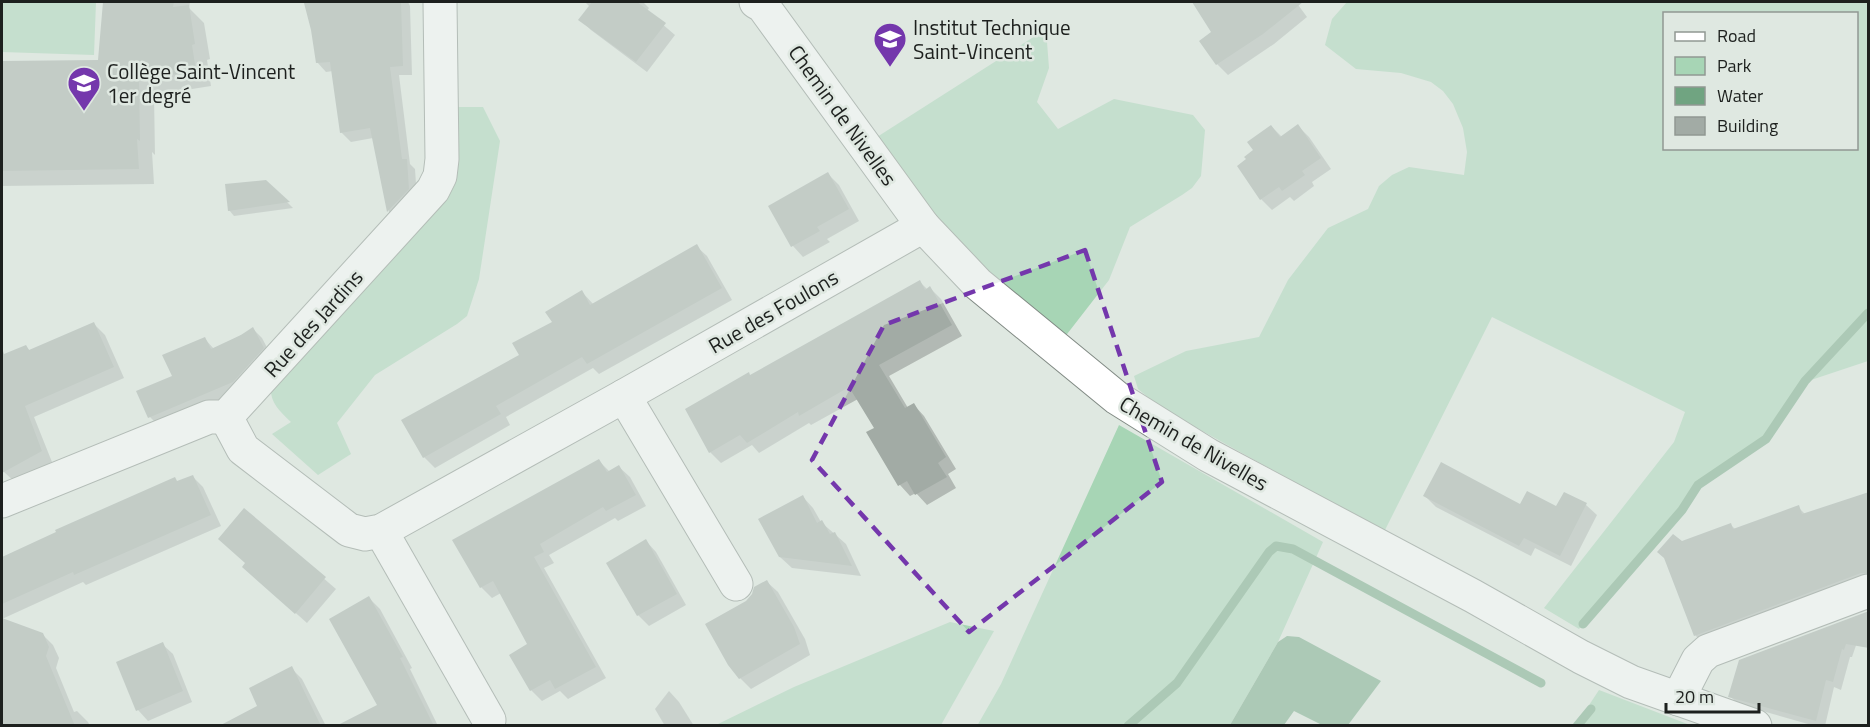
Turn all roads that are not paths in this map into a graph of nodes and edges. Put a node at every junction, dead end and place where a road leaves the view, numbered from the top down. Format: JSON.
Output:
{"nodes":[{"id":1,"x":440,"y":2,"type":"edge"},
{"id":2,"x":756,"y":2,"type":"edge"},
{"id":3,"x":923,"y":225,"type":"junction"},
{"id":4,"x":624,"y":396,"type":"junction"},
{"id":5,"x":226,"y":417,"type":"junction"},
{"id":6,"x":2,"y":501,"type":"edge"},
{"id":7,"x":381,"y":531,"type":"junction"},
{"id":8,"x":736,"y":584,"type":"dead end"},
{"id":9,"x":1869,"y":591,"type":"edge"},
{"id":10,"x":1678,"y":699,"type":"junction"},
{"id":11,"x":489,"y":720,"type":"dead end"},
{"id":12,"x":1755,"y":726,"type":"edge"}],
"edges":[{"from":1,"to":5,"type":"street","name":"Rue des Jardins"},
{"from":2,"to":3,"type":"street","name":"Chemin de Nivelles"},
{"from":3,"to":4,"type":"street","name":"Rue des Foulons"},
{"from":3,"to":10,"type":"street","name":"Chemin de Nivelles"},
{"from":4,"to":7,"type":"street","name":"Rue des Foulons"},
{"from":4,"to":8,"type":"street"},
{"from":5,"to":6,"type":"street"},
{"from":5,"to":7,"type":"street","name":"Rue des Foulons"},
{"from":7,"to":11,"type":"street"},
{"from":9,"to":10,"type":"street"},
{"from":10,"to":12,"type":"street","name":"Chemin de Nivelles"}]}
